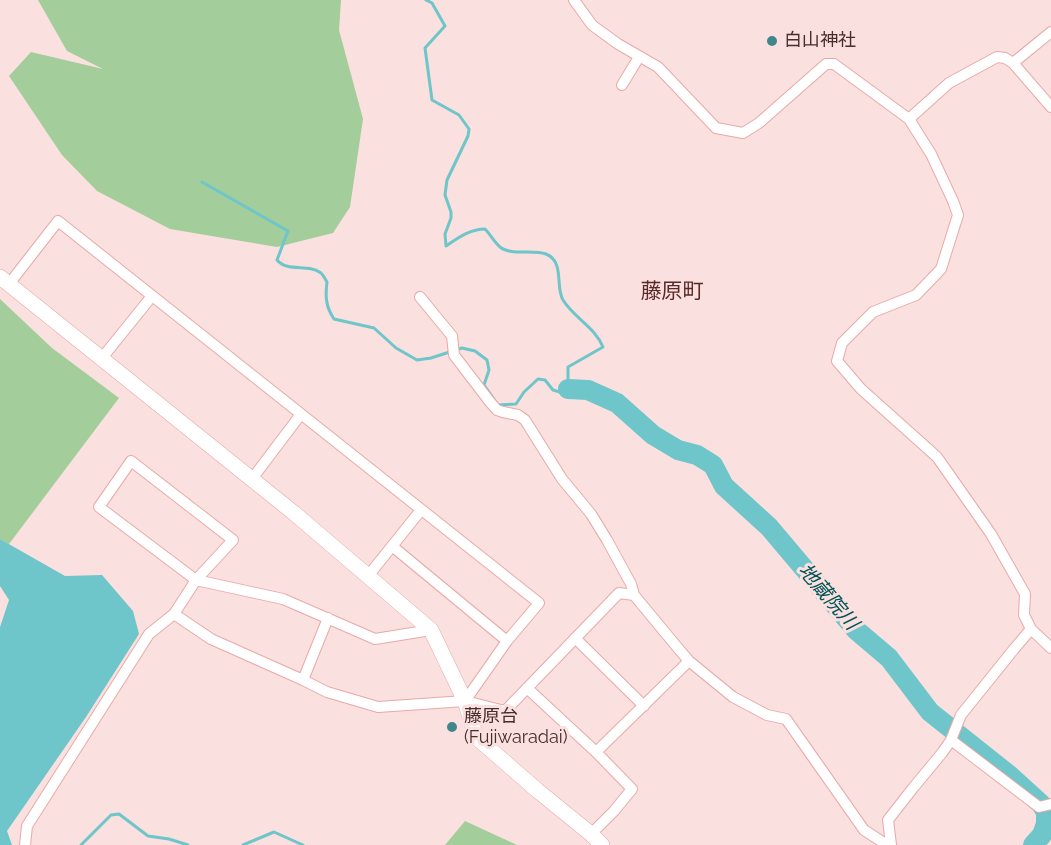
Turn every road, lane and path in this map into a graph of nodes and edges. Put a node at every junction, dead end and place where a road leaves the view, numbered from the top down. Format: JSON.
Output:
{"nodes":[{"id":1,"x":574,"y":0,"type":"edge"},
{"id":2,"x":1051,"y":32,"type":"edge"},
{"id":3,"x":639,"y":57,"type":"junction"},
{"id":4,"x":1013,"y":63,"type":"junction"},
{"id":5,"x":621,"y":85,"type":"dead end"},
{"id":6,"x":1051,"y":107,"type":"edge"},
{"id":7,"x":909,"y":119,"type":"junction"},
{"id":8,"x":4,"y":281,"type":"edge"},
{"id":9,"x":152,"y":296,"type":"junction"},
{"id":10,"x":420,"y":297,"type":"dead end"},
{"id":11,"x":102,"y":358,"type":"junction"},
{"id":12,"x":301,"y":414,"type":"junction"},
{"id":13,"x":252,"y":479,"type":"junction"},
{"id":14,"x":421,"y":510,"type":"junction"},
{"id":15,"x":392,"y":546,"type":"junction"},
{"id":16,"x":368,"y":576,"type":"junction"},
{"id":17,"x":196,"y":580,"type":"junction"},
{"id":18,"x":634,"y":595,"type":"junction"},
{"id":19,"x":174,"y":614,"type":"junction"},
{"id":20,"x":328,"y":618,"type":"junction"},
{"id":21,"x":1031,"y":629,"type":"junction"},
{"id":22,"x":431,"y":630,"type":"junction"},
{"id":23,"x":575,"y":638,"type":"junction"},
{"id":24,"x":507,"y":641,"type":"junction"},
{"id":25,"x":1051,"y":648,"type":"edge"},
{"id":26,"x":690,"y":661,"type":"junction"},
{"id":27,"x":303,"y":680,"type":"junction"},
{"id":28,"x":527,"y":688,"type":"junction"},
{"id":29,"x":465,"y":701,"type":"junction"},
{"id":30,"x":644,"y":706,"type":"junction"},
{"id":31,"x":951,"y":740,"type":"junction"},
{"id":32,"x":596,"y":752,"type":"junction"},
{"id":33,"x":1051,"y":804,"type":"edge"},
{"id":34,"x":597,"y":839,"type":"edge"},
{"id":35,"x":25,"y":845,"type":"edge"},
{"id":36,"x":889,"y":845,"type":"edge"}],
"edges":[{"from":1,"to":3,"type":"street"},
{"from":2,"to":4,"type":"street"},
{"from":3,"to":5,"type":"street"},
{"from":3,"to":7,"type":"street"},
{"from":4,"to":6,"type":"street"},
{"from":4,"to":7,"type":"street"},
{"from":7,"to":21,"type":"street"},
{"from":8,"to":9,"type":"street"},
{"from":8,"to":11,"type":"street"},
{"from":9,"to":11,"type":"street"},
{"from":9,"to":12,"type":"street"},
{"from":10,"to":18,"type":"street"},
{"from":11,"to":13,"type":"street"},
{"from":12,"to":13,"type":"street"},
{"from":12,"to":14,"type":"street"},
{"from":13,"to":16,"type":"street"},
{"from":14,"to":15,"type":"street"},
{"from":14,"to":24,"type":"street"},
{"from":15,"to":16,"type":"street"},
{"from":15,"to":24,"type":"street"},
{"from":16,"to":22,"type":"street"},
{"from":17,"to":17,"type":"street"},
{"from":17,"to":19,"type":"street"},
{"from":17,"to":20,"type":"street"},
{"from":18,"to":23,"type":"street"},
{"from":18,"to":26,"type":"street"},
{"from":19,"to":27,"type":"street"},
{"from":19,"to":35,"type":"street"},
{"from":20,"to":22,"type":"street"},
{"from":20,"to":27,"type":"street"},
{"from":21,"to":25,"type":"street"},
{"from":21,"to":31,"type":"street"},
{"from":22,"to":29,"type":"street"},
{"from":23,"to":28,"type":"street"},
{"from":23,"to":30,"type":"street"},
{"from":24,"to":29,"type":"street"},
{"from":26,"to":30,"type":"street"},
{"from":26,"to":36,"type":"street"},
{"from":27,"to":29,"type":"street"},
{"from":28,"to":29,"type":"street"},
{"from":28,"to":32,"type":"street"},
{"from":29,"to":34,"type":"street"},
{"from":30,"to":32,"type":"street"},
{"from":31,"to":33,"type":"street"},
{"from":31,"to":36,"type":"street"},
{"from":32,"to":34,"type":"street"}]}
